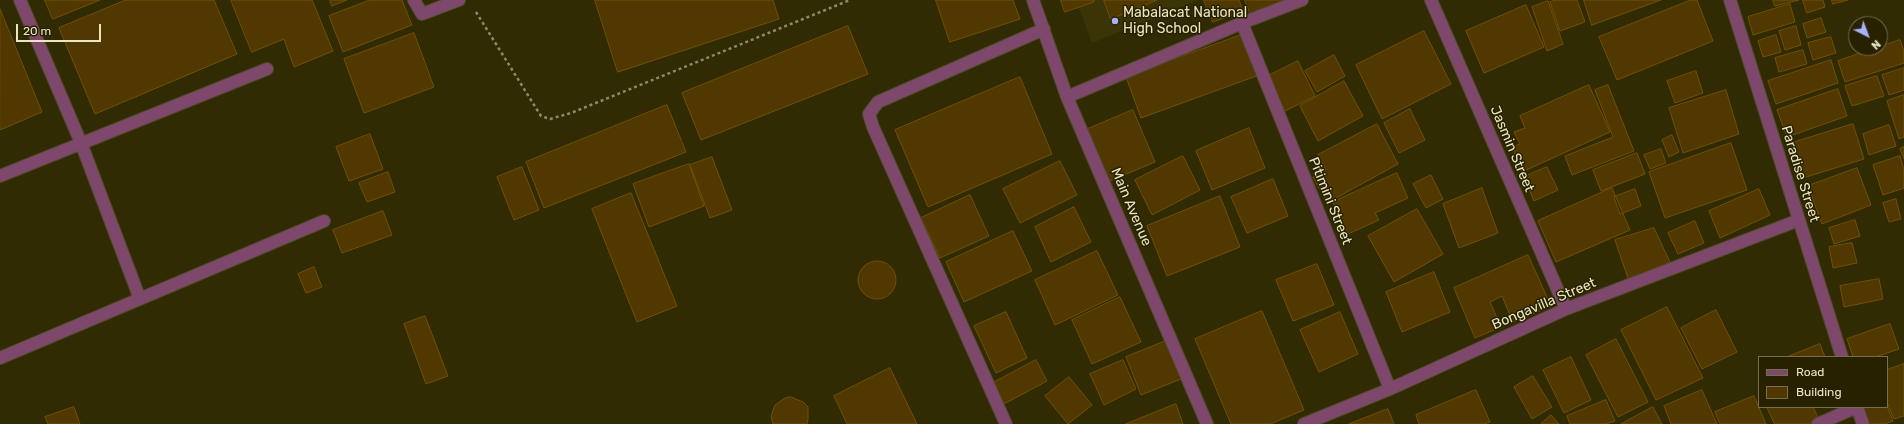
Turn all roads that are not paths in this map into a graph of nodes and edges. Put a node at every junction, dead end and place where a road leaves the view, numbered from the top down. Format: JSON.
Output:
{"nodes":[{"id":1,"x":20,"y":0,"type":"edge"},
{"id":2,"x":414,"y":0,"type":"edge"},
{"id":3,"x":459,"y":0,"type":"edge"},
{"id":4,"x":1033,"y":0,"type":"edge"},
{"id":5,"x":1302,"y":0,"type":"edge"},
{"id":6,"x":1431,"y":0,"type":"edge"},
{"id":7,"x":1730,"y":0,"type":"edge"},
{"id":8,"x":1242,"y":24,"type":"junction"},
{"id":9,"x":1044,"y":29,"type":"junction"},
{"id":10,"x":267,"y":69,"type":"dead end"},
{"id":11,"x":1067,"y":97,"type":"junction"},
{"id":12,"x":81,"y":143,"type":"junction"},
{"id":13,"x":0,"y":176,"type":"edge"},
{"id":14,"x":1799,"y":220,"type":"junction"},
{"id":15,"x":324,"y":221,"type":"dead end"},
{"id":16,"x":140,"y":300,"type":"junction"},
{"id":17,"x":1566,"y":309,"type":"junction"},
{"id":18,"x":1842,"y":356,"type":"edge"},
{"id":19,"x":0,"y":358,"type":"edge"},
{"id":20,"x":1390,"y":389,"type":"junction"},
{"id":21,"x":1855,"y":408,"type":"edge"},
{"id":22,"x":1857,"y":408,"type":"edge"},
{"id":23,"x":1006,"y":424,"type":"edge"},
{"id":24,"x":1207,"y":424,"type":"edge"},
{"id":25,"x":1304,"y":424,"type":"edge"},
{"id":26,"x":1818,"y":424,"type":"edge"},
{"id":27,"x":1863,"y":424,"type":"edge"}],
"edges":[{"from":1,"to":12,"type":"street"},
{"from":2,"to":3,"type":"street"},
{"from":4,"to":9,"type":"street","name":"Main Avenue"},
{"from":5,"to":8,"type":"street"},
{"from":6,"to":17,"type":"street","name":"Jasmin Street"},
{"from":7,"to":14,"type":"street","name":"Paradise Street"},
{"from":8,"to":11,"type":"street"},
{"from":8,"to":20,"type":"street","name":"Pitimini Street"},
{"from":9,"to":11,"type":"street","name":"Main Avenue"},
{"from":9,"to":23,"type":"street"},
{"from":10,"to":12,"type":"street"},
{"from":11,"to":24,"type":"street","name":"Main Avenue"},
{"from":12,"to":13,"type":"street"},
{"from":12,"to":16,"type":"street"},
{"from":14,"to":17,"type":"street","name":"Bongavilla Street"},
{"from":14,"to":18,"type":"street","name":"Paradise Street"},
{"from":15,"to":16,"type":"street"},
{"from":16,"to":19,"type":"street"},
{"from":17,"to":20,"type":"street","name":"Bongavilla Street"},
{"from":20,"to":25,"type":"street","name":"Bongavilla Street"},
{"from":21,"to":26,"type":"street"},
{"from":22,"to":27,"type":"street"}]}
